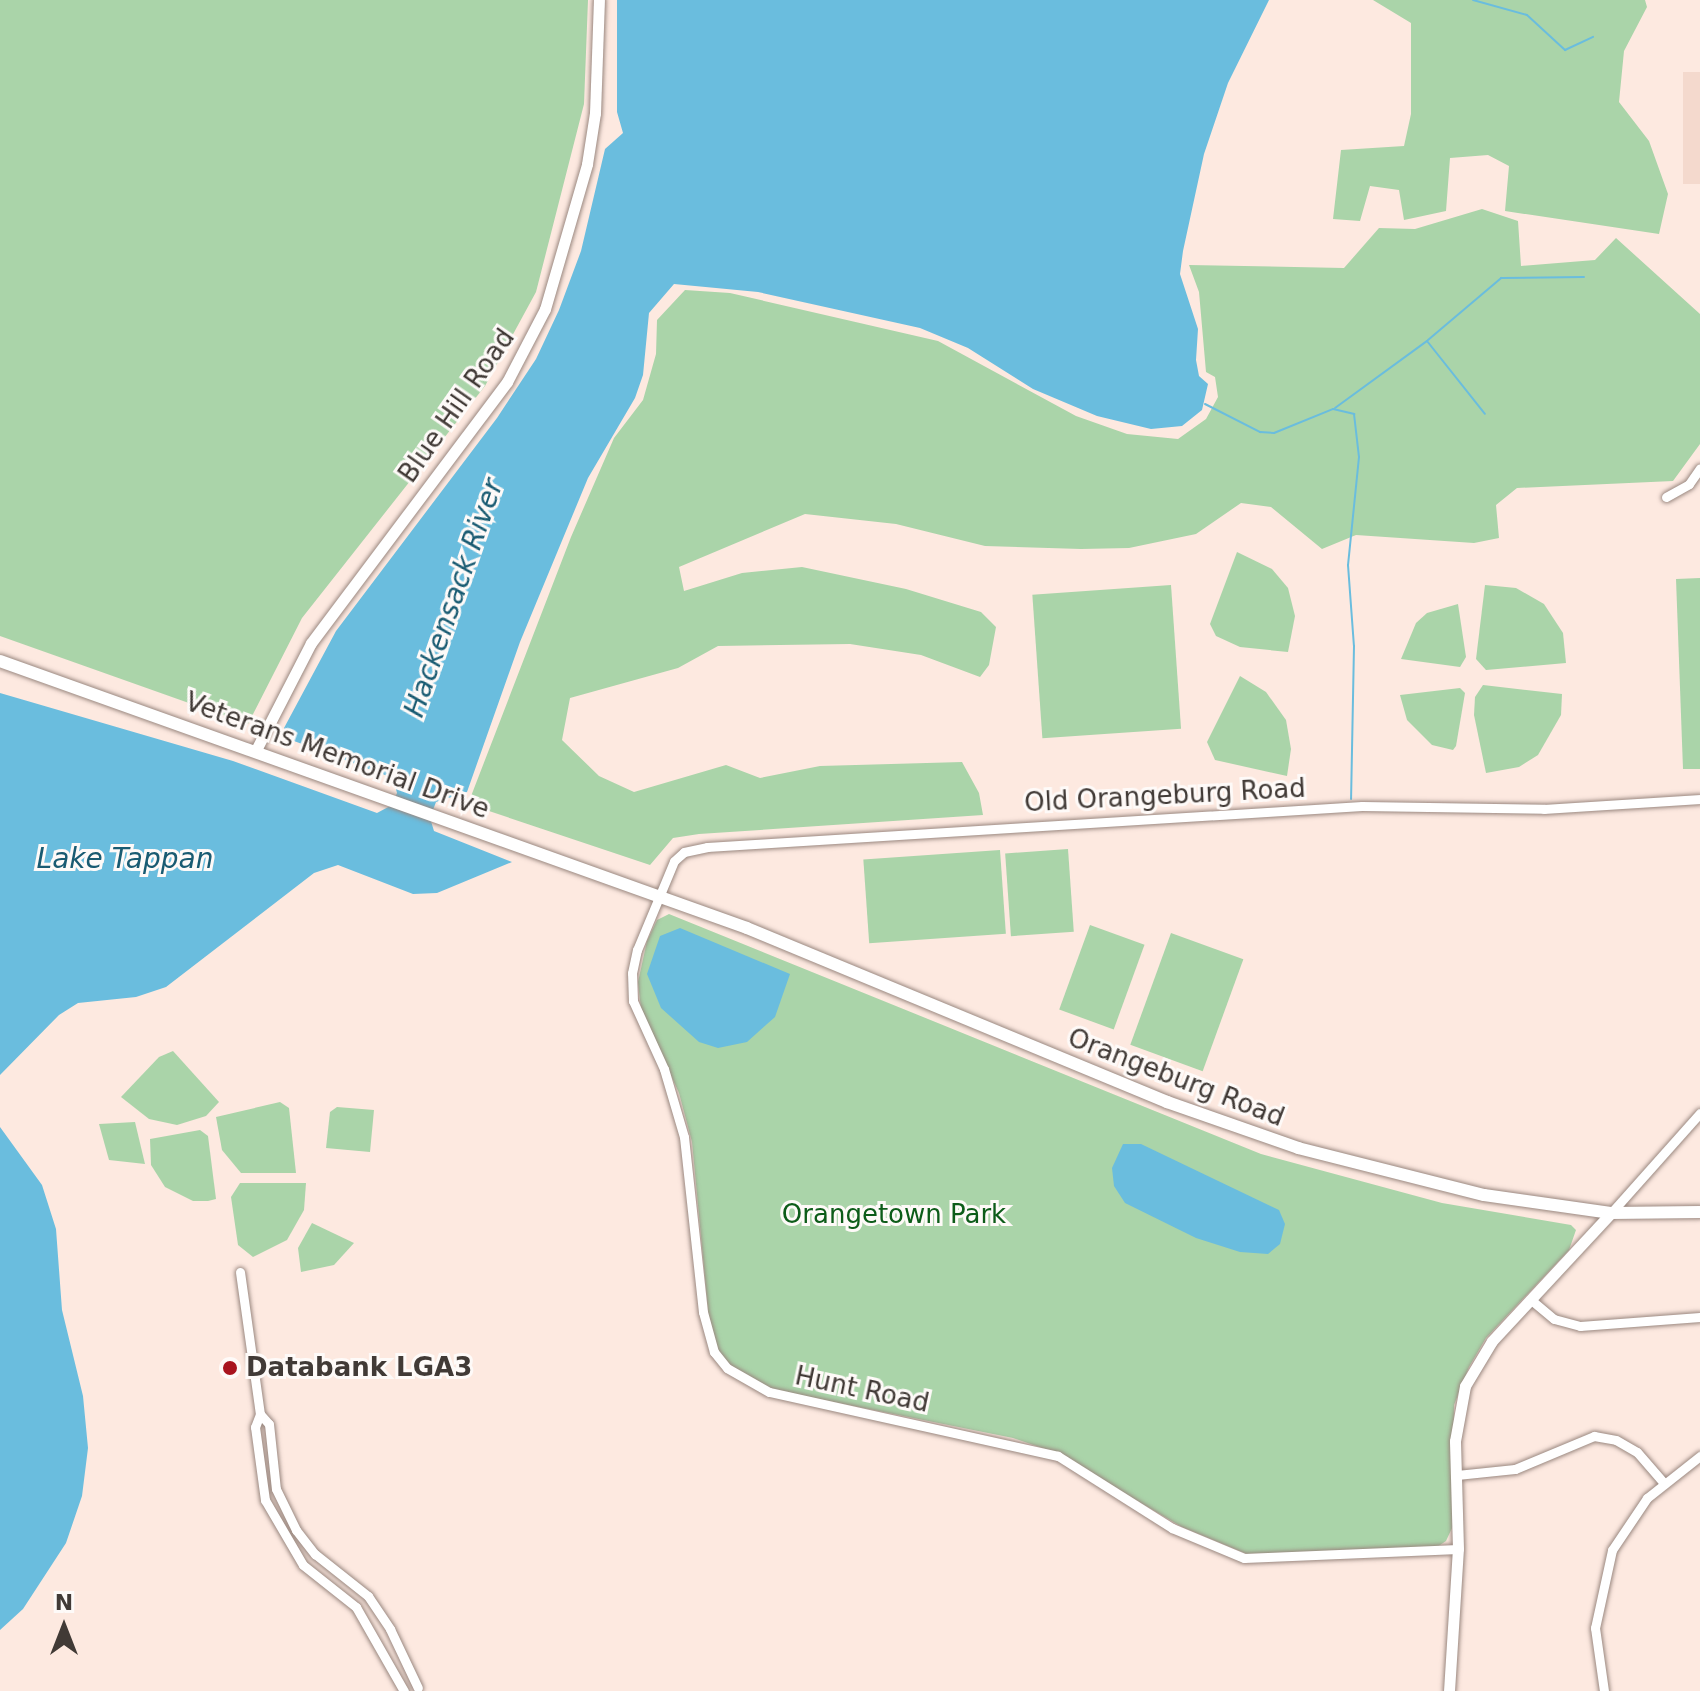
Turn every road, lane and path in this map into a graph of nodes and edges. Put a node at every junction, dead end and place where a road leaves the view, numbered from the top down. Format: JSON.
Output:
{"nodes":[{"id":1,"x":599,"y":0,"type":"edge"},
{"id":2,"x":1700,"y":468,"type":"edge"},
{"id":3,"x":1666,"y":497,"type":"dead end"},
{"id":4,"x":0,"y":661,"type":"edge"},
{"id":5,"x":256,"y":750,"type":"junction"},
{"id":6,"x":1700,"y":799,"type":"edge"},
{"id":7,"x":659,"y":895,"type":"junction"},
{"id":8,"x":1700,"y":1113,"type":"edge"},
{"id":9,"x":1700,"y":1212,"type":"edge"},
{"id":10,"x":1611,"y":1213,"type":"junction"},
{"id":11,"x":240,"y":1272,"type":"dead end"},
{"id":12,"x":1530,"y":1299,"type":"junction"},
{"id":13,"x":1700,"y":1317,"type":"edge"},
{"id":14,"x":260,"y":1414,"type":"junction"},
{"id":15,"x":1700,"y":1456,"type":"edge"},
{"id":16,"x":1457,"y":1475,"type":"junction"},
{"id":17,"x":1663,"y":1482,"type":"junction"},
{"id":18,"x":1458,"y":1549,"type":"junction"},
{"id":19,"x":365,"y":1594,"type":"junction"},
{"id":20,"x":354,"y":1605,"type":"junction"},
{"id":21,"x":398,"y":1645,"type":"junction"},
{"id":22,"x":384,"y":1651,"type":"junction"},
{"id":23,"x":414,"y":1690,"type":"edge"},
{"id":24,"x":1449,"y":1691,"type":"edge"},
{"id":25,"x":1604,"y":1691,"type":"edge"}],
"edges":[{"from":1,"to":5,"type":"street","name":"Blue Hill Road"},
{"from":2,"to":3,"type":"street"},
{"from":4,"to":5,"type":"main road","name":"Veterans Memorial Drive"},
{"from":5,"to":7,"type":"main road","name":"Veterans Memorial Drive"},
{"from":6,"to":7,"type":"street","name":"Old Orangeburg Road"},
{"from":7,"to":10,"type":"main road","name":"Orangeburg Road"},
{"from":7,"to":18,"type":"street","name":"Hunt Road"},
{"from":8,"to":10,"type":"street"},
{"from":9,"to":10,"type":"main road","name":"Orangeburg Road"},
{"from":10,"to":12,"type":"street"},
{"from":11,"to":14,"type":"street"},
{"from":12,"to":13,"type":"street"},
{"from":12,"to":16,"type":"street"},
{"from":14,"to":19,"type":"street"},
{"from":14,"to":20,"type":"street"},
{"from":15,"to":17,"type":"street"},
{"from":16,"to":17,"type":"street"},
{"from":16,"to":18,"type":"street"},
{"from":17,"to":25,"type":"street"},
{"from":18,"to":24,"type":"street"},
{"from":19,"to":20,"type":"street"},
{"from":19,"to":21,"type":"street"},
{"from":20,"to":22,"type":"street"},
{"from":21,"to":22,"type":"street"},
{"from":21,"to":23,"type":"street"},
{"from":22,"to":23,"type":"street"}]}
